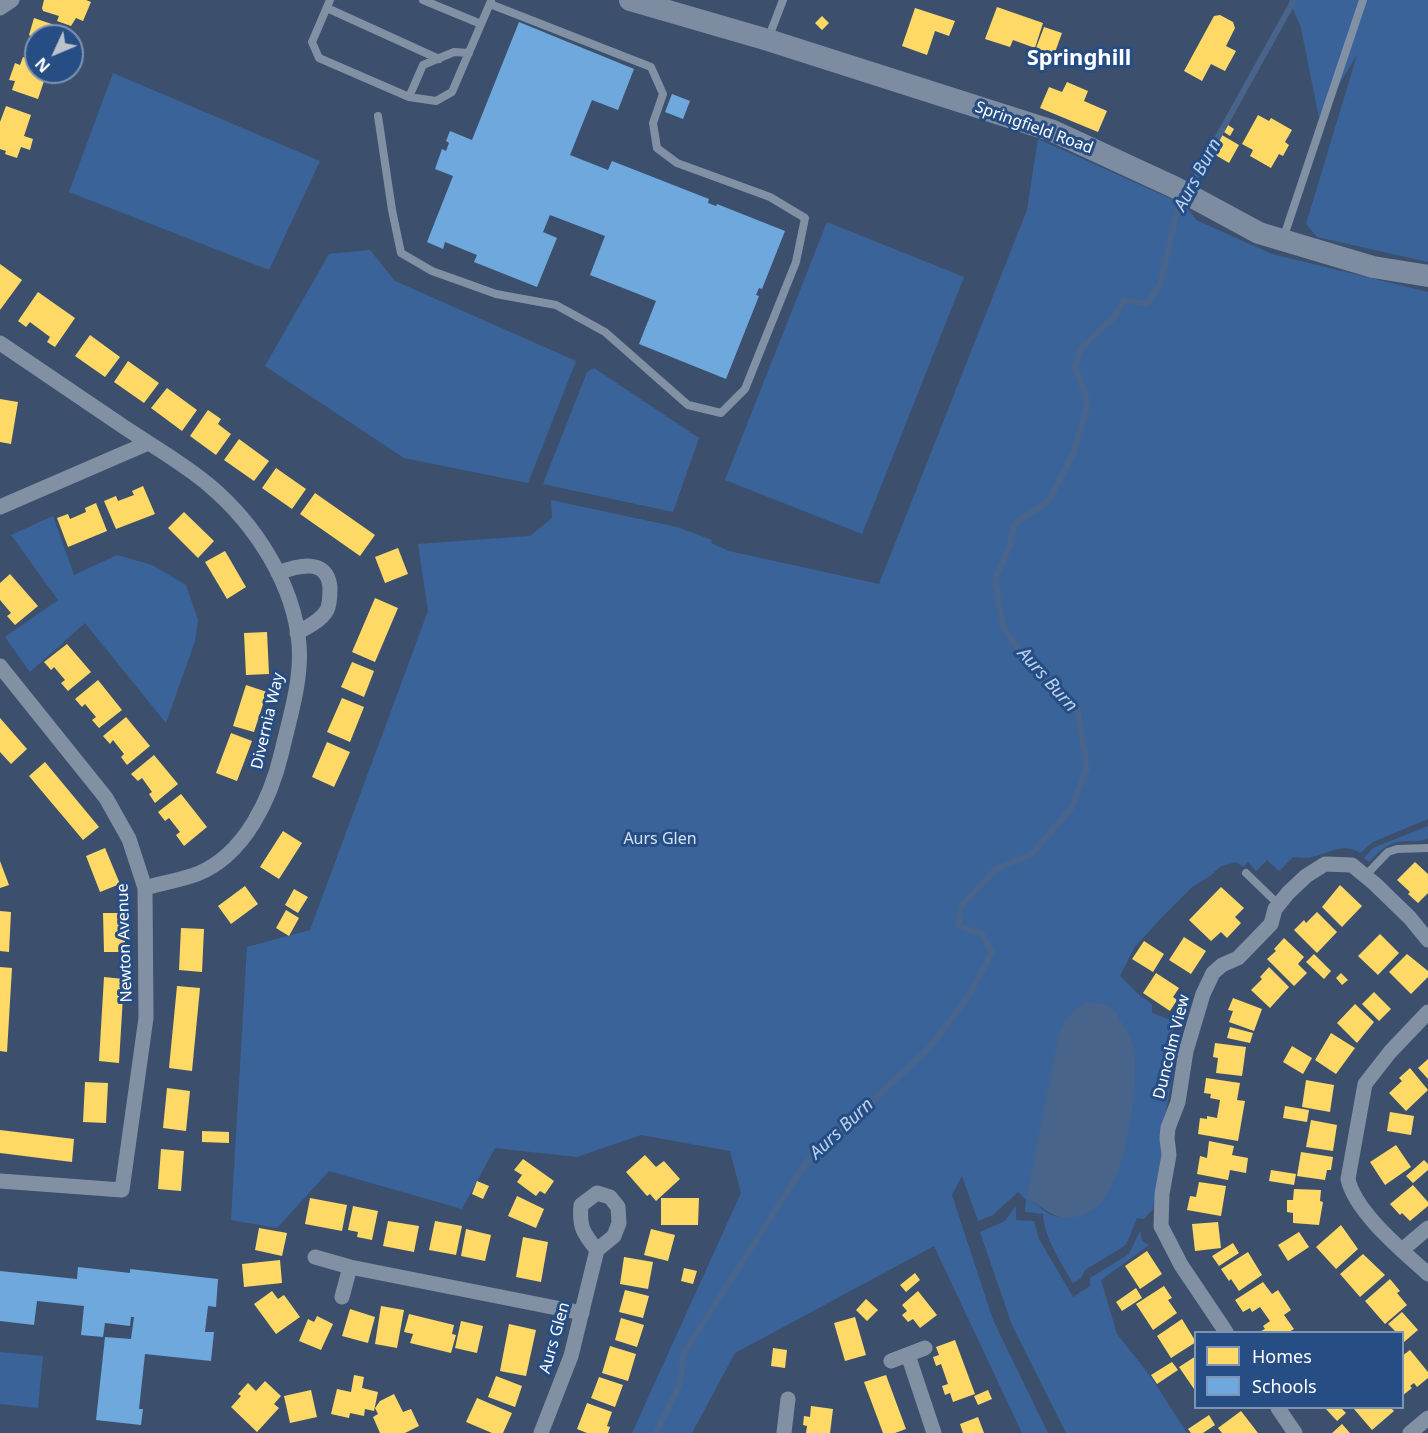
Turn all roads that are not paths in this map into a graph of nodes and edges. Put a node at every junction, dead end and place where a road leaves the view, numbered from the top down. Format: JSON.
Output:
{"nodes":[{"id":1,"x":12,"y":0,"type":"edge"},
{"id":2,"x":423,"y":0,"type":"edge"},
{"id":3,"x":630,"y":0,"type":"edge"},
{"id":4,"x":783,"y":0,"type":"edge"},
{"id":5,"x":1363,"y":0,"type":"edge"},
{"id":6,"x":491,"y":2,"type":"edge"},
{"id":7,"x":329,"y":4,"type":"edge"},
{"id":8,"x":0,"y":8,"type":"edge"},
{"id":9,"x":481,"y":24,"type":"junction"},
{"id":10,"x":768,"y":40,"type":"junction"},
{"id":11,"x":469,"y":53,"type":"junction"},
{"id":12,"x":439,"y":59,"type":"junction"},
{"id":13,"x":409,"y":97,"type":"junction"},
{"id":14,"x":378,"y":116,"type":"dead end"},
{"id":15,"x":1282,"y":240,"type":"junction"},
{"id":16,"x":1428,"y":276,"type":"edge"},
{"id":17,"x":0,"y":343,"type":"edge"},
{"id":18,"x":148,"y":443,"type":"junction"},
{"id":19,"x":0,"y":507,"type":"edge"},
{"id":20,"x":278,"y":573,"type":"junction"},
{"id":21,"x":297,"y":633,"type":"junction"},
{"id":22,"x":0,"y":666,"type":"edge"},
{"id":23,"x":1428,"y":848,"type":"edge"},
{"id":24,"x":1246,"y":873,"type":"dead end"},
{"id":25,"x":1365,"y":876,"type":"junction"},
{"id":26,"x":145,"y":888,"type":"junction"},
{"id":27,"x":1279,"y":905,"type":"junction"},
{"id":28,"x":1428,"y":940,"type":"edge"},
{"id":29,"x":1428,"y":1012,"type":"edge"},
{"id":30,"x":0,"y":1181,"type":"edge"},
{"id":31,"x":1428,"y":1228,"type":"edge"},
{"id":32,"x":597,"y":1250,"type":"dead end"},
{"id":33,"x":1402,"y":1250,"type":"junction"},
{"id":34,"x":315,"y":1257,"type":"dead end"},
{"id":35,"x":350,"y":1267,"type":"junction"},
{"id":36,"x":1428,"y":1274,"type":"edge"},
{"id":37,"x":342,"y":1297,"type":"dead end"},
{"id":38,"x":582,"y":1313,"type":"junction"},
{"id":39,"x":1225,"y":1331,"type":"edge"},
{"id":40,"x":925,"y":1348,"type":"dead end"},
{"id":41,"x":908,"y":1355,"type":"junction"},
{"id":42,"x":891,"y":1361,"type":"dead end"},
{"id":43,"x":788,"y":1399,"type":"dead end"},
{"id":44,"x":1279,"y":1409,"type":"edge"},
{"id":45,"x":1428,"y":1418,"type":"edge"},
{"id":46,"x":541,"y":1433,"type":"edge"},
{"id":47,"x":784,"y":1433,"type":"edge"},
{"id":48,"x":934,"y":1433,"type":"edge"},
{"id":49,"x":1295,"y":1433,"type":"edge"},
{"id":50,"x":1410,"y":1433,"type":"edge"}],
"edges":[{"from":1,"to":8,"type":"street"},
{"from":2,"to":9,"type":"lane"},
{"from":3,"to":10,"type":"street","name":"Springfield Road"},
{"from":4,"to":10,"type":"lane"},
{"from":5,"to":15,"type":"lane"},
{"from":6,"to":9,"type":"lane"},
{"from":6,"to":14,"type":"lane"},
{"from":7,"to":12,"type":"lane"},
{"from":7,"to":13,"type":"lane"},
{"from":9,"to":11,"type":"lane"},
{"from":10,"to":15,"type":"street","name":"Springfield Road"},
{"from":11,"to":12,"type":"lane"},
{"from":11,"to":13,"type":"lane"},
{"from":12,"to":13,"type":"lane"},
{"from":15,"to":16,"type":"street","name":"Springfield Road"},
{"from":17,"to":18,"type":"street","name":"Divernia Way"},
{"from":18,"to":19,"type":"street"},
{"from":18,"to":20,"type":"street","name":"Divernia Way"},
{"from":20,"to":21,"type":"street","name":"Divernia Way"},
{"from":20,"to":21,"type":"street"},
{"from":21,"to":26,"type":"street","name":"Divernia Way"},
{"from":22,"to":26,"type":"street","name":"Newton Avenue"},
{"from":23,"to":25,"type":"lane"},
{"from":24,"to":27,"type":"lane"},
{"from":25,"to":27,"type":"street","name":"Duncolm View"},
{"from":25,"to":28,"type":"street","name":"Duncolm View"},
{"from":26,"to":30,"type":"street","name":"Newton Avenue"},
{"from":27,"to":39,"type":"street","name":"Duncolm View"},
{"from":29,"to":33,"type":"street"},
{"from":31,"to":33,"type":"street"},
{"from":32,"to":38,"type":"street","name":"Aurs Glen"},
{"from":33,"to":36,"type":"street"},
{"from":34,"to":35,"type":"street"},
{"from":35,"to":37,"type":"street"},
{"from":35,"to":38,"type":"street"},
{"from":38,"to":46,"type":"street","name":"Aurs Glen"},
{"from":40,"to":41,"type":"street"},
{"from":41,"to":42,"type":"street"},
{"from":41,"to":48,"type":"street"},
{"from":43,"to":47,"type":"street"},
{"from":44,"to":49,"type":"street"},
{"from":45,"to":50,"type":"street"}]}
